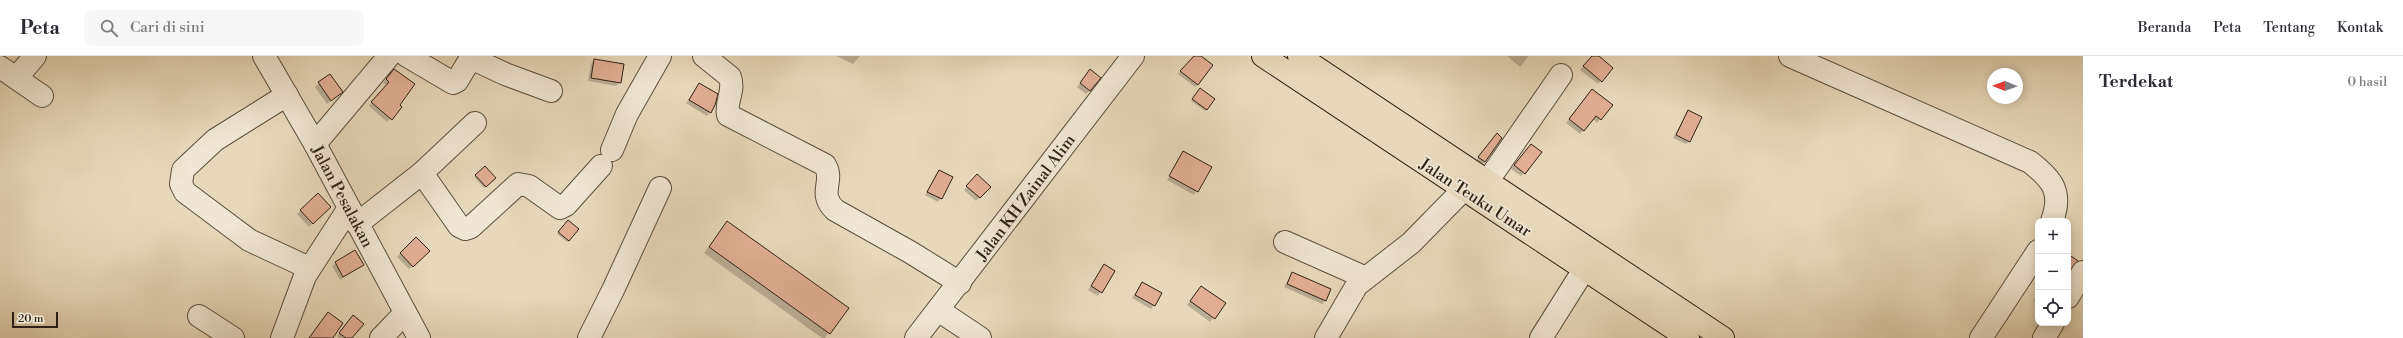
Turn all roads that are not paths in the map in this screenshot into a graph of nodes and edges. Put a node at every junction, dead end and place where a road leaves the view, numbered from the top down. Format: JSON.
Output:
{"nodes":[{"id":1,"x":35,"y":56,"type":"edge"},
{"id":2,"x":265,"y":56,"type":"edge"},
{"id":3,"x":389,"y":56,"type":"edge"},
{"id":4,"x":407,"y":56,"type":"edge"},
{"id":5,"x":660,"y":56,"type":"edge"},
{"id":6,"x":704,"y":56,"type":"edge"},
{"id":7,"x":1133,"y":56,"type":"edge"},
{"id":8,"x":1263,"y":56,"type":"edge"},
{"id":9,"x":1790,"y":56,"type":"edge"},
{"id":10,"x":471,"y":57,"type":"edge"},
{"id":11,"x":1302,"y":57,"type":"edge"},
{"id":12,"x":8,"y":72,"type":"edge"},
{"id":13,"x":1561,"y":75,"type":"dead end"},
{"id":14,"x":550,"y":91,"type":"dead end"},
{"id":15,"x":287,"y":95,"type":"junction"},
{"id":16,"x":42,"y":96,"type":"dead end"},
{"id":17,"x":475,"y":123,"type":"dead end"},
{"id":18,"x":315,"y":144,"type":"junction"},
{"id":19,"x":422,"y":173,"type":"junction"},
{"id":20,"x":1487,"y":182,"type":"junction"},
{"id":21,"x":660,"y":188,"type":"dead end"},
{"id":22,"x":1463,"y":190,"type":"junction"},
{"id":23,"x":353,"y":216,"type":"junction"},
{"id":24,"x":2053,"y":218,"type":"edge"},
{"id":25,"x":1535,"y":225,"type":"junction"},
{"id":26,"x":1285,"y":242,"type":"dead end"},
{"id":27,"x":2036,"y":254,"type":"edge"},
{"id":28,"x":309,"y":268,"type":"junction"},
{"id":29,"x":1585,"y":268,"type":"junction"},
{"id":30,"x":2083,"y":272,"type":"edge"},
{"id":31,"x":1366,"y":278,"type":"junction"},
{"id":32,"x":960,"y":283,"type":"junction"},
{"id":33,"x":2071,"y":292,"type":"edge"},
{"id":34,"x":938,"y":310,"type":"junction"},
{"id":35,"x":405,"y":313,"type":"junction"},
{"id":36,"x":199,"y":316,"type":"dead end"},
{"id":37,"x":2051,"y":326,"type":"edge"},
{"id":38,"x":233,"y":338,"type":"edge"},
{"id":39,"x":282,"y":338,"type":"edge"},
{"id":40,"x":381,"y":338,"type":"edge"},
{"id":41,"x":419,"y":338,"type":"edge"},
{"id":42,"x":589,"y":338,"type":"edge"},
{"id":43,"x":916,"y":338,"type":"edge"},
{"id":44,"x":980,"y":338,"type":"edge"},
{"id":45,"x":1326,"y":338,"type":"edge"},
{"id":46,"x":1541,"y":338,"type":"edge"},
{"id":47,"x":1688,"y":338,"type":"edge"},
{"id":48,"x":1723,"y":338,"type":"edge"},
{"id":49,"x":1981,"y":338,"type":"edge"},
{"id":50,"x":2044,"y":338,"type":"edge"}],
"edges":[{"from":1,"to":12,"type":"street"},
{"from":2,"to":15,"type":"street","name":"Jalan Pesalakan"},
{"from":3,"to":18,"type":"street"},
{"from":4,"to":10,"type":"street"},
{"from":5,"to":19,"type":"street"},
{"from":6,"to":32,"type":"street"},
{"from":7,"to":32,"type":"street","name":"Jalan KH Zainal Alim"},
{"from":8,"to":22,"type":"main road","name":"Jalan Teuku Umar"},
{"from":9,"to":24,"type":"street"},
{"from":10,"to":14,"type":"street"},
{"from":11,"to":20,"type":"main road","name":"Jalan Teuku Umar"},
{"from":12,"to":16,"type":"street"},
{"from":13,"to":20,"type":"street"},
{"from":15,"to":18,"type":"street","name":"Jalan Pesalakan"},
{"from":15,"to":28,"type":"street"},
{"from":17,"to":19,"type":"street"},
{"from":18,"to":23,"type":"street","name":"Jalan Pesalakan"},
{"from":19,"to":23,"type":"street"},
{"from":20,"to":25,"type":"main road","name":"Jalan Teuku Umar"},
{"from":21,"to":42,"type":"street"},
{"from":22,"to":25,"type":"main road","name":"Jalan Teuku Umar"},
{"from":22,"to":31,"type":"street"},
{"from":23,"to":28,"type":"street"},
{"from":23,"to":35,"type":"street","name":"Jalan Pesalakan"},
{"from":25,"to":29,"type":"main road","name":"Jalan Teuku Umar"},
{"from":25,"to":48,"type":"main road","name":"Jalan Teuku Umar"},
{"from":26,"to":31,"type":"street"},
{"from":27,"to":49,"type":"street"},
{"from":28,"to":39,"type":"street"},
{"from":29,"to":46,"type":"street"},
{"from":29,"to":47,"type":"main road","name":"Jalan Teuku Umar"},
{"from":30,"to":33,"type":"street"},
{"from":31,"to":45,"type":"street"},
{"from":32,"to":34,"type":"street","name":"Jalan KH Zainal Alim"},
{"from":34,"to":43,"type":"street","name":"Jalan KH Zainal Alim"},
{"from":34,"to":44,"type":"street"},
{"from":35,"to":40,"type":"street"},
{"from":35,"to":41,"type":"street","name":"Jalan Pesalakan"},
{"from":36,"to":38,"type":"street"},
{"from":37,"to":50,"type":"street"}]}
